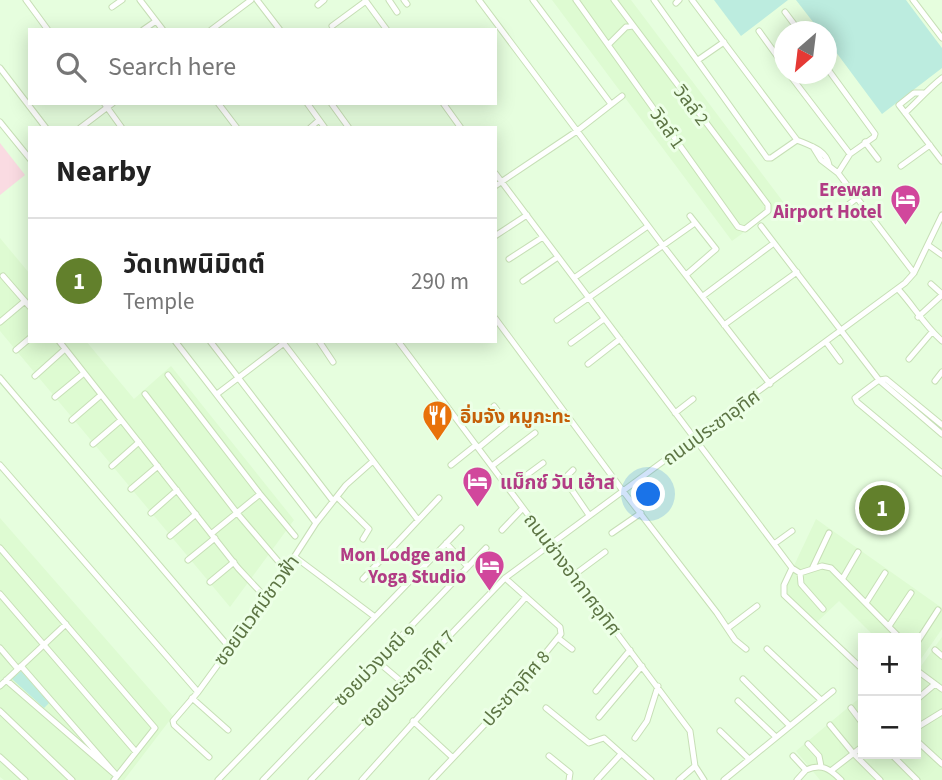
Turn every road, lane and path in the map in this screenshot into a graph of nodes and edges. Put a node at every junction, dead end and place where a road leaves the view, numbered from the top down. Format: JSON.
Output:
{"nodes":[{"id":1,"x":26,"y":0,"type":"edge"},
{"id":2,"x":122,"y":0,"type":"edge"},
{"id":3,"x":141,"y":0,"type":"edge"},
{"id":4,"x":251,"y":0,"type":"edge"},
{"id":5,"x":257,"y":0,"type":"edge"},
{"id":6,"x":324,"y":0,"type":"edge"},
{"id":7,"x":366,"y":0,"type":"edge"},
{"id":8,"x":389,"y":0,"type":"edge"},
{"id":9,"x":479,"y":0,"type":"edge"},
{"id":10,"x":533,"y":0,"type":"edge"},
{"id":11,"x":576,"y":0,"type":"edge"},
{"id":12,"x":614,"y":0,"type":"edge"},
{"id":13,"x":654,"y":0,"type":"edge"},
{"id":14,"x":692,"y":0,"type":"edge"},
{"id":15,"x":913,"y":0,"type":"edge"},
{"id":16,"x":318,"y":5,"type":"dead end"},
{"id":17,"x":112,"y":8,"type":"dead end"},
{"id":18,"x":397,"y":12,"type":"dead end"},
{"id":19,"x":785,"y":12,"type":"dead end"},
{"id":20,"x":156,"y":21,"type":"junction"},
{"id":21,"x":792,"y":21,"type":"edge"},
{"id":22,"x":332,"y":26,"type":"dead end"},
{"id":23,"x":633,"y":26,"type":"junction"},
{"id":24,"x":47,"y":28,"type":"edge"},
{"id":25,"x":146,"y":28,"type":"edge"},
{"id":26,"x":161,"y":28,"type":"edge"},
{"id":27,"x":214,"y":28,"type":"edge"},
{"id":28,"x":278,"y":28,"type":"edge"},
{"id":29,"x":386,"y":28,"type":"edge"},
{"id":30,"x":759,"y":31,"type":"dead end"},
{"id":31,"x":942,"y":38,"type":"edge"},
{"id":32,"x":724,"y":42,"type":"junction"},
{"id":33,"x":608,"y":44,"type":"junction"},
{"id":34,"x":774,"y":52,"type":"edge"},
{"id":35,"x":698,"y":60,"type":"junction"},
{"id":36,"x":0,"y":68,"type":"edge"},
{"id":37,"x":942,"y":78,"type":"edge"},
{"id":38,"x":837,"y":82,"type":"edge"},
{"id":39,"x":797,"y":84,"type":"edge"},
{"id":40,"x":923,"y":93,"type":"junction"},
{"id":41,"x":622,"y":96,"type":"dead end"},
{"id":42,"x":611,"y":104,"type":"junction"},
{"id":43,"x":28,"y":105,"type":"edge"},
{"id":44,"x":28,"y":105,"type":"edge"},
{"id":45,"x":108,"y":105,"type":"edge"},
{"id":46,"x":220,"y":105,"type":"edge"},
{"id":47,"x":309,"y":105,"type":"edge"},
{"id":48,"x":332,"y":105,"type":"edge"},
{"id":49,"x":444,"y":105,"type":"edge"},
{"id":50,"x":905,"y":113,"type":"junction"},
{"id":51,"x":320,"y":120,"type":"junction"},
{"id":52,"x":0,"y":122,"type":"edge"},
{"id":53,"x":44,"y":126,"type":"edge"},
{"id":54,"x":82,"y":126,"type":"edge"},
{"id":55,"x":121,"y":126,"type":"edge"},
{"id":56,"x":235,"y":126,"type":"edge"},
{"id":57,"x":312,"y":126,"type":"edge"},
{"id":58,"x":324,"y":126,"type":"edge"},
{"id":59,"x":348,"y":126,"type":"edge"},
{"id":60,"x":460,"y":126,"type":"edge"},
{"id":61,"x":577,"y":131,"type":"junction"},
{"id":62,"x":797,"y":140,"type":"junction"},
{"id":63,"x":866,"y":142,"type":"junction"},
{"id":64,"x":930,"y":145,"type":"junction"},
{"id":65,"x":850,"y":154,"type":"junction"},
{"id":66,"x":28,"y":157,"type":"edge"},
{"id":67,"x":878,"y":159,"type":"dead end"},
{"id":68,"x":942,"y":161,"type":"edge"},
{"id":69,"x":901,"y":166,"type":"dead end"},
{"id":70,"x":838,"y":173,"type":"junction"},
{"id":71,"x":497,"y":176,"type":"edge"},
{"id":72,"x":501,"y":181,"type":"junction"},
{"id":73,"x":497,"y":184,"type":"edge"},
{"id":74,"x":857,"y":198,"type":"junction"},
{"id":75,"x":768,"y":211,"type":"joint"},
{"id":76,"x":527,"y":215,"type":"junction"},
{"id":77,"x":942,"y":215,"type":"edge"},
{"id":78,"x":690,"y":216,"type":"dead end"},
{"id":79,"x":834,"y":216,"type":"dead end"},
{"id":80,"x":695,"y":223,"type":"junction"},
{"id":81,"x":648,"y":226,"type":"junction"},
{"id":82,"x":761,"y":226,"type":"dead end"},
{"id":83,"x":497,"y":235,"type":"edge"},
{"id":84,"x":543,"y":237,"type":"junction"},
{"id":85,"x":774,"y":243,"type":"junction"},
{"id":86,"x":928,"y":245,"type":"junction"},
{"id":87,"x":664,"y":247,"type":"junction"},
{"id":88,"x":942,"y":255,"type":"edge"},
{"id":89,"x":558,"y":257,"type":"junction"},
{"id":90,"x":509,"y":259,"type":"dead end"},
{"id":91,"x":0,"y":269,"type":"edge"},
{"id":92,"x":797,"y":271,"type":"junction"},
{"id":93,"x":914,"y":273,"type":"junction"},
{"id":94,"x":686,"y":275,"type":"junction"},
{"id":95,"x":1,"y":277,"type":"edge"},
{"id":96,"x":574,"y":278,"type":"junction"},
{"id":97,"x":523,"y":281,"type":"dead end"},
{"id":98,"x":931,"y":284,"type":"dead end"},
{"id":99,"x":900,"y":291,"type":"junction"},
{"id":100,"x":942,"y":294,"type":"edge"},
{"id":101,"x":703,"y":296,"type":"junction"},
{"id":102,"x":590,"y":299,"type":"junction"},
{"id":103,"x":25,"y":301,"type":"junction"},
{"id":104,"x":28,"y":305,"type":"edge"},
{"id":105,"x":918,"y":317,"type":"junction"},
{"id":106,"x":604,"y":319,"type":"junction"},
{"id":107,"x":557,"y":320,"type":"dead end"},
{"id":108,"x":497,"y":321,"type":"edge"},
{"id":109,"x":0,"y":322,"type":"edge"},
{"id":110,"x":724,"y":325,"type":"junction"},
{"id":111,"x":842,"y":331,"type":"junction"},
{"id":112,"x":932,"y":332,"type":"junction"},
{"id":113,"x":620,"y":339,"type":"junction"},
{"id":114,"x":28,"y":340,"type":"edge"},
{"id":115,"x":942,"y":341,"type":"edge"},
{"id":116,"x":826,"y":342,"type":"junction"},
{"id":117,"x":60,"y":343,"type":"edge"},
{"id":118,"x":177,"y":343,"type":"edge"},
{"id":119,"x":213,"y":343,"type":"edge"},
{"id":120,"x":283,"y":343,"type":"edge"},
{"id":121,"x":285,"y":343,"type":"edge"},
{"id":122,"x":320,"y":343,"type":"edge"},
{"id":123,"x":400,"y":343,"type":"edge"},
{"id":124,"x":571,"y":344,"type":"dead end"},
{"id":125,"x":65,"y":349,"type":"junction"},
{"id":126,"x":16,"y":350,"type":"dead end"},
{"id":127,"x":909,"y":359,"type":"dead end"},
{"id":128,"x":840,"y":361,"type":"dead end"},
{"id":129,"x":334,"y":362,"type":"dead end"},
{"id":130,"x":588,"y":364,"type":"dead end"},
{"id":131,"x":942,"y":372,"type":"edge"},
{"id":132,"x":84,"y":373,"type":"junction"},
{"id":133,"x":168,"y":374,"type":"dead end"},
{"id":134,"x":35,"y":376,"type":"dead end"},
{"id":135,"x":0,"y":378,"type":"edge"},
{"id":136,"x":239,"y":378,"type":"junction"},
{"id":137,"x":879,"y":380,"type":"junction"},
{"id":138,"x":935,"y":381,"type":"dead end"},
{"id":139,"x":769,"y":384,"type":"junction"},
{"id":140,"x":101,"y":394,"type":"junction"},
{"id":141,"x":145,"y":394,"type":"dead end"},
{"id":142,"x":217,"y":394,"type":"junction"},
{"id":143,"x":55,"y":397,"type":"dead end"},
{"id":144,"x":693,"y":398,"type":"dead end"},
{"id":145,"x":494,"y":406,"type":"dead end"},
{"id":146,"x":675,"y":413,"type":"junction"},
{"id":147,"x":72,"y":420,"type":"dead end"},
{"id":148,"x":121,"y":420,"type":"junction"},
{"id":149,"x":942,"y":425,"type":"edge"},
{"id":150,"x":535,"y":433,"type":"dead end"},
{"id":151,"x":942,"y":434,"type":"edge"},
{"id":152,"x":693,"y":438,"type":"junction"},
{"id":153,"x":139,"y":442,"type":"junction"},
{"id":154,"x":93,"y":444,"type":"dead end"},
{"id":155,"x":477,"y":446,"type":"junction"},
{"id":156,"x":373,"y":461,"type":"junction"},
{"id":157,"x":543,"y":463,"type":"dead end"},
{"id":158,"x":0,"y":465,"type":"edge"},
{"id":159,"x":451,"y":465,"type":"dead end"},
{"id":160,"x":112,"y":466,"type":"dead end"},
{"id":161,"x":158,"y":466,"type":"junction"},
{"id":162,"x":492,"y":466,"type":"junction"},
{"id":163,"x":573,"y":470,"type":"dead end"},
{"id":164,"x":942,"y":473,"type":"edge"},
{"id":165,"x":509,"y":488,"type":"junction"},
{"id":166,"x":131,"y":489,"type":"dead end"},
{"id":167,"x":177,"y":490,"type":"junction"},
{"id":168,"x":623,"y":491,"type":"junction"},
{"id":169,"x":260,"y":494,"type":"junction"},
{"id":170,"x":439,"y":498,"type":"dead end"},
{"id":171,"x":335,"y":499,"type":"junction"},
{"id":172,"x":523,"y":508,"type":"junction"},
{"id":173,"x":150,"y":513,"type":"dead end"},
{"id":174,"x":237,"y":513,"type":"junction"},
{"id":175,"x":641,"y":513,"type":"junction"},
{"id":176,"x":196,"y":514,"type":"junction"},
{"id":177,"x":589,"y":515,"type":"junction"},
{"id":178,"x":418,"y":520,"type":"junction"},
{"id":179,"x":316,"y":523,"type":"junction"},
{"id":180,"x":461,"y":528,"type":"dead end"},
{"id":181,"x":502,"y":530,"type":"dead end"},
{"id":182,"x":792,"y":531,"type":"dead end"},
{"id":183,"x":612,"y":533,"type":"dead end"},
{"id":184,"x":829,"y":533,"type":"dead end"},
{"id":185,"x":170,"y":536,"type":"dead end"},
{"id":186,"x":213,"y":536,"type":"junction"},
{"id":187,"x":295,"y":536,"type":"dead end"},
{"id":188,"x":363,"y":539,"type":"dead end"},
{"id":189,"x":446,"y":543,"type":"junction"},
{"id":190,"x":774,"y":544,"type":"junction"},
{"id":191,"x":551,"y":546,"type":"junction"},
{"id":192,"x":0,"y":548,"type":"edge"},
{"id":193,"x":486,"y":548,"type":"dead end"},
{"id":194,"x":605,"y":552,"type":"dead end"},
{"id":195,"x":858,"y":552,"type":"dead end"},
{"id":196,"x":295,"y":557,"type":"junction"},
{"id":197,"x":188,"y":560,"type":"dead end"},
{"id":198,"x":278,"y":561,"type":"dead end"},
{"id":199,"x":234,"y":562,"type":"junction"},
{"id":200,"x":468,"y":567,"type":"junction"},
{"id":201,"x":792,"y":568,"type":"junction"},
{"id":202,"x":813,"y":569,"type":"junction"},
{"id":203,"x":800,"y":573,"type":"junction"},
{"id":204,"x":885,"y":573,"type":"dead end"},
{"id":205,"x":574,"y":575,"type":"junction"},
{"id":206,"x":505,"y":578,"type":"junction"},
{"id":207,"x":843,"y":578,"type":"junction"},
{"id":208,"x":363,"y":579,"type":"dead end"},
{"id":209,"x":210,"y":582,"type":"dead end"},
{"id":210,"x":911,"y":593,"type":"dead end"},
{"id":211,"x":0,"y":594,"type":"edge"},
{"id":212,"x":526,"y":597,"type":"junction"},
{"id":213,"x":266,"y":598,"type":"junction"},
{"id":214,"x":866,"y":603,"type":"junction"},
{"id":215,"x":757,"y":606,"type":"dead end"},
{"id":216,"x":823,"y":609,"type":"dead end"},
{"id":217,"x":938,"y":610,"type":"dead end"},
{"id":218,"x":375,"y":617,"type":"junction"},
{"id":219,"x":66,"y":624,"type":"junction"},
{"id":220,"x":889,"y":626,"type":"junction"},
{"id":221,"x":728,"y":628,"type":"junction"},
{"id":222,"x":895,"y":633,"type":"edge"},
{"id":223,"x":921,"y":636,"type":"edge"},
{"id":224,"x":558,"y":638,"type":"junction"},
{"id":225,"x":44,"y":644,"type":"junction"},
{"id":226,"x":229,"y":647,"type":"junction"},
{"id":227,"x":0,"y":648,"type":"edge"},
{"id":228,"x":572,"y":649,"type":"dead end"},
{"id":229,"x":746,"y":649,"type":"dead end"},
{"id":230,"x":767,"y":649,"type":"dead end"},
{"id":231,"x":631,"y":650,"type":"junction"},
{"id":232,"x":934,"y":650,"type":"dead end"},
{"id":233,"x":942,"y":656,"type":"edge"},
{"id":234,"x":377,"y":661,"type":"junction"},
{"id":235,"x":858,"y":665,"type":"edge"},
{"id":236,"x":642,"y":666,"type":"junction"},
{"id":237,"x":20,"y":668,"type":"junction"},
{"id":238,"x":921,"y":674,"type":"edge"},
{"id":239,"x":743,"y":680,"type":"dead end"},
{"id":240,"x":2,"y":682,"type":"edge"},
{"id":241,"x":403,"y":683,"type":"junction"},
{"id":242,"x":935,"y":684,"type":"junction"},
{"id":243,"x":658,"y":687,"type":"junction"},
{"id":244,"x":942,"y":689,"type":"edge"},
{"id":245,"x":596,"y":691,"type":"dead end"},
{"id":246,"x":832,"y":691,"type":"dead end"},
{"id":247,"x":198,"y":692,"type":"junction"},
{"id":248,"x":921,"y":696,"type":"edge"},
{"id":249,"x":192,"y":698,"type":"junction"},
{"id":250,"x":737,"y":701,"type":"dead end"},
{"id":251,"x":821,"y":701,"type":"junction"},
{"id":252,"x":546,"y":708,"type":"dead end"},
{"id":253,"x":851,"y":708,"type":"dead end"},
{"id":254,"x":0,"y":711,"type":"edge"},
{"id":255,"x":942,"y":712,"type":"edge"},
{"id":256,"x":935,"y":716,"type":"junction"},
{"id":257,"x":599,"y":717,"type":"dead end"},
{"id":258,"x":858,"y":717,"type":"edge"},
{"id":259,"x":413,"y":721,"type":"junction"},
{"id":260,"x":942,"y":723,"type":"edge"},
{"id":261,"x":830,"y":725,"type":"dead end"},
{"id":262,"x":921,"y":725,"type":"edge"},
{"id":263,"x":790,"y":726,"type":"junction"},
{"id":264,"x":228,"y":730,"type":"dead end"},
{"id":265,"x":720,"y":732,"type":"dead end"},
{"id":266,"x":776,"y":737,"type":"junction"},
{"id":267,"x":635,"y":738,"type":"dead end"},
{"id":268,"x":808,"y":744,"type":"dead end"},
{"id":269,"x":921,"y":745,"type":"edge"},
{"id":270,"x":858,"y":750,"type":"edge"},
{"id":271,"x":136,"y":752,"type":"junction"},
{"id":272,"x":853,"y":753,"type":"junction"},
{"id":273,"x":621,"y":754,"type":"junction"},
{"id":274,"x":549,"y":756,"type":"dead end"},
{"id":275,"x":793,"y":756,"type":"dead end"},
{"id":276,"x":0,"y":757,"type":"edge"},
{"id":277,"x":209,"y":757,"type":"dead end"},
{"id":278,"x":452,"y":757,"type":"junction"},
{"id":279,"x":749,"y":759,"type":"junction"},
{"id":280,"x":896,"y":759,"type":"edge"},
{"id":281,"x":942,"y":764,"type":"edge"},
{"id":282,"x":695,"y":766,"type":"junction"},
{"id":283,"x":821,"y":766,"type":"junction"},
{"id":284,"x":807,"y":770,"type":"junction"},
{"id":285,"x":832,"y":770,"type":"junction"},
{"id":286,"x":115,"y":778,"type":"edge"},
{"id":287,"x":25,"y":780,"type":"edge"},
{"id":288,"x":72,"y":780,"type":"edge"},
{"id":289,"x":218,"y":780,"type":"edge"},
{"id":290,"x":262,"y":780,"type":"edge"},
{"id":291,"x":311,"y":780,"type":"edge"},
{"id":292,"x":362,"y":780,"type":"edge"},
{"id":293,"x":432,"y":780,"type":"edge"},
{"id":294,"x":569,"y":780,"type":"edge"},
{"id":295,"x":597,"y":780,"type":"edge"},
{"id":296,"x":651,"y":780,"type":"edge"},
{"id":297,"x":679,"y":780,"type":"edge"},
{"id":298,"x":704,"y":780,"type":"edge"},
{"id":299,"x":724,"y":780,"type":"edge"},
{"id":300,"x":797,"y":780,"type":"edge"},
{"id":301,"x":841,"y":780,"type":"edge"},
{"id":302,"x":880,"y":780,"type":"edge"},
{"id":303,"x":917,"y":780,"type":"edge"}],
"edges":[{"from":1,"to":24,"type":"street"},
{"from":2,"to":17,"type":"street"},
{"from":3,"to":20,"type":"street"},
{"from":4,"to":27,"type":"street"},
{"from":5,"to":28,"type":"street"},
{"from":6,"to":16,"type":"street"},
{"from":7,"to":22,"type":"street"},
{"from":7,"to":29,"type":"street"},
{"from":8,"to":18,"type":"street"},
{"from":9,"to":61,"type":"street"},
{"from":10,"to":42,"type":"street"},
{"from":11,"to":33,"type":"street","name":"วิลล์ 1"},
{"from":12,"to":23,"type":"street","name":"วิลล์ 2"},
{"from":13,"to":35,"type":"street"},
{"from":14,"to":32,"type":"street"},
{"from":15,"to":31,"type":"street"},
{"from":19,"to":21,"type":"street"},
{"from":20,"to":25,"type":"street"},
{"from":20,"to":26,"type":"street"},
{"from":23,"to":33,"type":"street"},
{"from":23,"to":75,"type":"street","name":"วิลล์ 2"},
{"from":30,"to":34,"type":"street"},
{"from":32,"to":35,"type":"street"},
{"from":32,"to":62,"type":"street"},
{"from":33,"to":75,"type":"street","name":"วิลล์ 1"},
{"from":35,"to":62,"type":"street"},
{"from":36,"to":44,"type":"street"},
{"from":37,"to":40,"type":"street"},
{"from":38,"to":63,"type":"street"},
{"from":39,"to":65,"type":"street"},
{"from":40,"to":50,"type":"street"},
{"from":40,"to":50,"type":"street"},
{"from":41,"to":42,"type":"street"},
{"from":42,"to":61,"type":"street"},
{"from":43,"to":53,"type":"street"},
{"from":45,"to":54,"type":"street"},
{"from":45,"to":55,"type":"street"},
{"from":46,"to":56,"type":"street"},
{"from":47,"to":51,"type":"street"},
{"from":48,"to":59,"type":"street"},
{"from":49,"to":60,"type":"street"},
{"from":50,"to":64,"type":"street"},
{"from":51,"to":57,"type":"street"},
{"from":51,"to":58,"type":"street"},
{"from":52,"to":66,"type":"street"},
{"from":61,"to":72,"type":"street"},
{"from":61,"to":81,"type":"street"},
{"from":62,"to":70,"type":"street"},
{"from":63,"to":65,"type":"street"},
{"from":63,"to":67,"type":"street"},
{"from":64,"to":68,"type":"street"},
{"from":64,"to":69,"type":"street"},
{"from":65,"to":70,"type":"street"},
{"from":70,"to":74,"type":"street"},
{"from":71,"to":72,"type":"street"},
{"from":72,"to":73,"type":"street"},
{"from":72,"to":76,"type":"street"},
{"from":74,"to":79,"type":"street"},
{"from":74,"to":93,"type":"street"},
{"from":76,"to":83,"type":"street"},
{"from":76,"to":84,"type":"street"},
{"from":77,"to":86,"type":"street","name":"ถนนประชาอุทิศ"},
{"from":78,"to":80,"type":"street"},
{"from":80,"to":87,"type":"street"},
{"from":80,"to":94,"type":"street"},
{"from":81,"to":87,"type":"street"},
{"from":81,"to":96,"type":"street"},
{"from":82,"to":85,"type":"street"},
{"from":84,"to":89,"type":"street"},
{"from":84,"to":90,"type":"street"},
{"from":85,"to":92,"type":"street"},
{"from":85,"to":101,"type":"street"},
{"from":86,"to":88,"type":"street"},
{"from":86,"to":93,"type":"street","name":"ถนนประชาอุทิศ"},
{"from":87,"to":94,"type":"street"},
{"from":87,"to":102,"type":"street"},
{"from":89,"to":96,"type":"street"},
{"from":89,"to":97,"type":"street"},
{"from":91,"to":95,"type":"street"},
{"from":92,"to":110,"type":"street"},
{"from":92,"to":111,"type":"street"},
{"from":93,"to":99,"type":"street","name":"ถนนประชาอุทิศ"},
{"from":94,"to":101,"type":"street"},
{"from":95,"to":103,"type":"street"},
{"from":96,"to":102,"type":"street"},
{"from":98,"to":100,"type":"street"},
{"from":99,"to":105,"type":"street"},
{"from":99,"to":111,"type":"street","name":"ถนนประชาอุทิศ"},
{"from":100,"to":105,"type":"street"},
{"from":101,"to":110,"type":"street"},
{"from":102,"to":106,"type":"street"},
{"from":102,"to":107,"type":"street"},
{"from":103,"to":104,"type":"street"},
{"from":103,"to":109,"type":"street"},
{"from":105,"to":112,"type":"street"},
{"from":106,"to":113,"type":"street"},
{"from":106,"to":124,"type":"street"},
{"from":108,"to":168,"type":"street"},
{"from":110,"to":139,"type":"street"},
{"from":111,"to":116,"type":"street","name":"ถนนประชาอุทิศ"},
{"from":111,"to":137,"type":"street"},
{"from":112,"to":115,"type":"street"},
{"from":112,"to":127,"type":"street"},
{"from":113,"to":130,"type":"street"},
{"from":113,"to":146,"type":"street"},
{"from":114,"to":126,"type":"street"},
{"from":116,"to":128,"type":"street"},
{"from":116,"to":139,"type":"street","name":"ถนนประชาอุทิศ"},
{"from":117,"to":125,"type":"street"},
{"from":118,"to":142,"type":"street"},
{"from":119,"to":136,"type":"street"},
{"from":120,"to":136,"type":"street"},
{"from":121,"to":156,"type":"street"},
{"from":122,"to":129,"type":"street"},
{"from":123,"to":155,"type":"street","name":"ถนนช่างอากาศอุทิศ"},
{"from":125,"to":132,"type":"street"},
{"from":125,"to":134,"type":"street"},
{"from":131,"to":138,"type":"street"},
{"from":132,"to":140,"type":"street"},
{"from":132,"to":143,"type":"street"},
{"from":133,"to":169,"type":"street"},
{"from":135,"to":226,"type":"street"},
{"from":136,"to":142,"type":"street"},
{"from":136,"to":171,"type":"street"},
{"from":137,"to":149,"type":"street"},
{"from":137,"to":151,"type":"street"},
{"from":137,"to":164,"type":"street"},
{"from":139,"to":152,"type":"street","name":"ถนนประชาอุทิศ"},
{"from":140,"to":147,"type":"street"},
{"from":140,"to":148,"type":"street"},
{"from":141,"to":174,"type":"street"},
{"from":142,"to":179,"type":"street"},
{"from":144,"to":146,"type":"street"},
{"from":145,"to":155,"type":"street"},
{"from":146,"to":152,"type":"street"},
{"from":148,"to":153,"type":"street"},
{"from":148,"to":154,"type":"street"},
{"from":150,"to":162,"type":"street"},
{"from":152,"to":168,"type":"street","name":"ถนนประชาอุทิศ"},
{"from":152,"to":190,"type":"street"},
{"from":153,"to":160,"type":"street"},
{"from":153,"to":161,"type":"street"},
{"from":155,"to":159,"type":"street"},
{"from":155,"to":162,"type":"street","name":"ถนนช่างอากาศอุทิศ"},
{"from":156,"to":171,"type":"street","name":"ซอยนิเวศม์ชาวฟ้า"},
{"from":156,"to":178,"type":"street"},
{"from":157,"to":165,"type":"street"},
{"from":158,"to":247,"type":"street"},
{"from":161,"to":166,"type":"street"},
{"from":161,"to":167,"type":"street"},
{"from":162,"to":165,"type":"street","name":"ถนนช่างอากาศอุทิศ"},
{"from":163,"to":177,"type":"street"},
{"from":165,"to":172,"type":"street","name":"ถนนช่างอากาศอุทิศ"},
{"from":167,"to":173,"type":"street"},
{"from":167,"to":176,"type":"street"},
{"from":168,"to":175,"type":"street"},
{"from":168,"to":177,"type":"street","name":"ถนนประชาอุทิศ"},
{"from":169,"to":174,"type":"street"},
{"from":169,"to":187,"type":"street"},
{"from":170,"to":178,"type":"street"},
{"from":171,"to":179,"type":"street","name":"ซอยนิเวศม์ชาวฟ้า"},
{"from":171,"to":188,"type":"street"},
{"from":172,"to":181,"type":"street"},
{"from":172,"to":191,"type":"street","name":"ถนนช่างอากาศอุทิศ"},
{"from":174,"to":186,"type":"street"},
{"from":174,"to":198,"type":"street"},
{"from":175,"to":183,"type":"street"},
{"from":175,"to":221,"type":"street"},
{"from":176,"to":185,"type":"street"},
{"from":176,"to":186,"type":"street"},
{"from":177,"to":191,"type":"street","name":"ถนนประชาอุทิศ"},
{"from":178,"to":208,"type":"street"},
{"from":179,"to":196,"type":"street","name":"ซอยนิเวศม์ชาวฟ้า"},
{"from":180,"to":189,"type":"street"},
{"from":182,"to":190,"type":"street"},
{"from":184,"to":202,"type":"street"},
{"from":186,"to":197,"type":"street"},
{"from":186,"to":199,"type":"street"},
{"from":189,"to":200,"type":"street"},
{"from":189,"to":218,"type":"street"},
{"from":190,"to":201,"type":"street"},
{"from":191,"to":205,"type":"street","name":"ถนนช่างอากาศอุทิศ"},
{"from":191,"to":206,"type":"street","name":"ถนนประชาอุทิศ"},
{"from":192,"to":219,"type":"street"},
{"from":193,"to":200,"type":"street","name":"ซอยม่วงมณี ๑"},
{"from":194,"to":205,"type":"street"},
{"from":195,"to":207,"type":"street"},
{"from":196,"to":213,"type":"street","name":"ซอยนิเวศม์ชาวฟ้า"},
{"from":196,"to":218,"type":"street"},
{"from":199,"to":209,"type":"street"},
{"from":199,"to":213,"type":"street"},
{"from":200,"to":234,"type":"street","name":"ซอยม่วงมณี ๑"},
{"from":201,"to":203,"type":"street"},
{"from":201,"to":235,"type":"street"},
{"from":202,"to":203,"type":"street"},
{"from":202,"to":207,"type":"street"},
{"from":203,"to":216,"type":"street"},
{"from":204,"to":214,"type":"street"},
{"from":205,"to":231,"type":"street","name":"ถนนช่างอากาศอุทิศ"},
{"from":206,"to":212,"type":"street"},
{"from":206,"to":241,"type":"street","name":"ซอยประชาอุทิศ 7"},
{"from":207,"to":214,"type":"street"},
{"from":210,"to":220,"type":"street"},
{"from":211,"to":225,"type":"street"},
{"from":212,"to":224,"type":"street","name":"ประชาอุทิศ 8"},
{"from":212,"to":259,"type":"street"},
{"from":213,"to":226,"type":"street","name":"ซอยนิเวศม์ชาวฟ้า"},
{"from":214,"to":220,"type":"street"},
{"from":215,"to":221,"type":"street"},
{"from":217,"to":223,"type":"street"},
{"from":218,"to":289,"type":"street"},
{"from":219,"to":225,"type":"street"},
{"from":219,"to":271,"type":"street"},
{"from":220,"to":222,"type":"street"},
{"from":221,"to":229,"type":"street"},
{"from":224,"to":228,"type":"street"},
{"from":224,"to":278,"type":"street","name":"ประชาอุทิศ 8"},
{"from":225,"to":237,"type":"street"},
{"from":225,"to":271,"type":"street"},
{"from":226,"to":247,"type":"street","name":"ซอยนิเวศม์ชาวฟ้า"},
{"from":227,"to":237,"type":"street"},
{"from":230,"to":251,"type":"street"},
{"from":231,"to":236,"type":"street","name":"ถนนช่างอากาศอุทิศ"},
{"from":231,"to":245,"type":"street"},
{"from":232,"to":233,"type":"street"},
{"from":234,"to":241,"type":"street"},
{"from":234,"to":290,"type":"street","name":"ซอยม่วงมณี ๑"},
{"from":236,"to":243,"type":"street","name":"ถนนช่างอากาศอุทิศ"},
{"from":236,"to":257,"type":"street"},
{"from":237,"to":240,"type":"street"},
{"from":237,"to":286,"type":"street"},
{"from":238,"to":242,"type":"street"},
{"from":239,"to":263,"type":"street"},
{"from":240,"to":286,"type":"street"},
{"from":241,"to":291,"type":"street","name":"ซอยประชาอุทิศ 7"},
{"from":242,"to":244,"type":"street"},
{"from":242,"to":248,"type":"street"},
{"from":243,"to":267,"type":"street"},
{"from":243,"to":282,"type":"street","name":"ถนนช่างอากาศอุทิศ"},
{"from":246,"to":251,"type":"street"},
{"from":247,"to":249,"type":"street","name":"ซอยนิเวศม์ชาวฟ้า"},
{"from":249,"to":264,"type":"street"},
{"from":249,"to":277,"type":"street","name":"ซอยนิเวศม์ชาวฟ้า"},
{"from":250,"to":266,"type":"street"},
{"from":251,"to":263,"type":"street"},
{"from":252,"to":273,"type":"street"},
{"from":253,"to":258,"type":"street"},
{"from":254,"to":288,"type":"street"},
{"from":255,"to":256,"type":"street"},
{"from":256,"to":260,"type":"street"},
{"from":256,"to":262,"type":"street"},
{"from":259,"to":278,"type":"street"},
{"from":259,"to":292,"type":"street"},
{"from":261,"to":272,"type":"street"},
{"from":263,"to":266,"type":"street"},
{"from":265,"to":279,"type":"street"},
{"from":266,"to":279,"type":"street"},
{"from":268,"to":283,"type":"street"},
{"from":269,"to":281,"type":"street"},
{"from":270,"to":272,"type":"street"},
{"from":271,"to":286,"type":"street"},
{"from":272,"to":285,"type":"street"},
{"from":272,"to":302,"type":"street"},
{"from":273,"to":295,"type":"street"},
{"from":273,"to":296,"type":"street"},
{"from":274,"to":294,"type":"street"},
{"from":275,"to":284,"type":"street"},
{"from":276,"to":287,"type":"street"},
{"from":278,"to":293,"type":"street","name":"ประชาอุทิศ 8"},
{"from":279,"to":299,"type":"street"},
{"from":280,"to":303,"type":"street"},
{"from":282,"to":297,"type":"street"},
{"from":282,"to":298,"type":"street","name":"ถนนช่างอากาศอุทิศ"},
{"from":283,"to":284,"type":"street"},
{"from":283,"to":285,"type":"street"},
{"from":284,"to":300,"type":"street"},
{"from":285,"to":301,"type":"street"}]}
